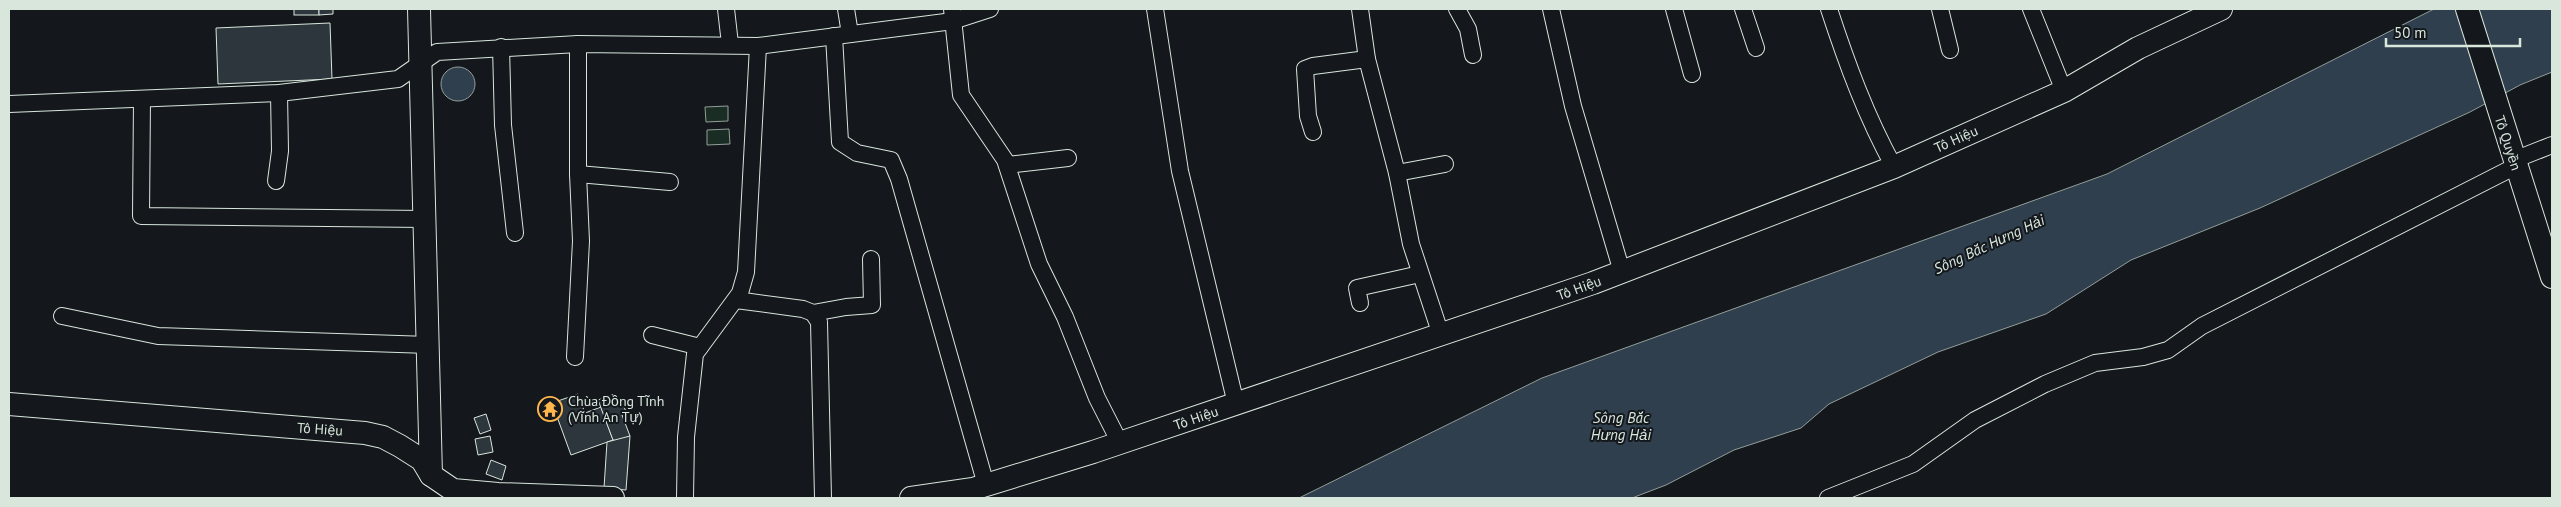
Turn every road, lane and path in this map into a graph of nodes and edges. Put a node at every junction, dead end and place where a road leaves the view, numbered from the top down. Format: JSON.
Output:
{"nodes":[{"id":1,"x":419,"y":9,"type":"edge"},
{"id":2,"x":726,"y":9,"type":"edge"},
{"id":3,"x":846,"y":9,"type":"edge"},
{"id":4,"x":990,"y":9,"type":"edge"},
{"id":5,"x":1155,"y":9,"type":"edge"},
{"id":6,"x":1360,"y":9,"type":"edge"},
{"id":7,"x":1457,"y":9,"type":"edge"},
{"id":8,"x":1551,"y":9,"type":"edge"},
{"id":9,"x":1674,"y":9,"type":"edge"},
{"id":10,"x":1743,"y":9,"type":"edge"},
{"id":11,"x":1829,"y":9,"type":"edge"},
{"id":12,"x":1940,"y":9,"type":"edge"},
{"id":13,"x":2031,"y":9,"type":"edge"},
{"id":14,"x":2219,"y":9,"type":"edge"},
{"id":15,"x":2467,"y":9,"type":"edge"},
{"id":16,"x":953,"y":15,"type":"edge"},
{"id":17,"x":850,"y":34,"type":"junction"},
{"id":18,"x":834,"y":36,"type":"junction"},
{"id":19,"x":578,"y":44,"type":"junction"},
{"id":20,"x":730,"y":44,"type":"junction"},
{"id":21,"x":758,"y":46,"type":"junction"},
{"id":22,"x":501,"y":47,"type":"junction"},
{"id":23,"x":1756,"y":48,"type":"dead end"},
{"id":24,"x":1950,"y":50,"type":"dead end"},
{"id":25,"x":1473,"y":54,"type":"dead end"},
{"id":26,"x":1367,"y":59,"type":"junction"},
{"id":27,"x":421,"y":63,"type":"junction"},
{"id":28,"x":1692,"y":74,"type":"dead end"},
{"id":29,"x":2064,"y":91,"type":"junction"},
{"id":30,"x":279,"y":93,"type":"junction"},
{"id":31,"x":142,"y":99,"type":"junction"},
{"id":32,"x":9,"y":104,"type":"edge"},
{"id":33,"x":1313,"y":132,"type":"dead end"},
{"id":34,"x":2552,"y":146,"type":"edge"},
{"id":35,"x":1068,"y":158,"type":"dead end"},
{"id":36,"x":2515,"y":163,"type":"junction"},
{"id":37,"x":1445,"y":164,"type":"dead end"},
{"id":38,"x":1007,"y":165,"type":"junction"},
{"id":39,"x":1894,"y":167,"type":"junction"},
{"id":40,"x":578,"y":174,"type":"junction"},
{"id":41,"x":1397,"y":174,"type":"junction"},
{"id":42,"x":276,"y":181,"type":"dead end"},
{"id":43,"x":670,"y":182,"type":"dead end"},
{"id":44,"x":425,"y":219,"type":"junction"},
{"id":45,"x":515,"y":234,"type":"dead end"},
{"id":46,"x":870,"y":259,"type":"dead end"},
{"id":47,"x":1622,"y":272,"type":"junction"},
{"id":48,"x":1420,"y":274,"type":"junction"},
{"id":49,"x":2552,"y":277,"type":"edge"},
{"id":50,"x":736,"y":300,"type":"junction"},
{"id":51,"x":1360,"y":303,"type":"dead end"},
{"id":52,"x":813,"y":313,"type":"junction"},
{"id":53,"x":62,"y":316,"type":"dead end"},
{"id":54,"x":652,"y":335,"type":"dead end"},
{"id":55,"x":1441,"y":335,"type":"junction"},
{"id":56,"x":429,"y":345,"type":"junction"},
{"id":57,"x":700,"y":347,"type":"junction"},
{"id":58,"x":575,"y":357,"type":"dead end"},
{"id":59,"x":9,"y":404,"type":"edge"},
{"id":60,"x":1236,"y":404,"type":"junction"},
{"id":61,"x":1120,"y":443,"type":"junction"},
{"id":62,"x":431,"y":475,"type":"junction"},
{"id":63,"x":986,"y":485,"type":"junction"},
{"id":64,"x":613,"y":498,"type":"edge"},
{"id":65,"x":685,"y":498,"type":"edge"},
{"id":66,"x":823,"y":498,"type":"edge"},
{"id":67,"x":911,"y":498,"type":"edge"},
{"id":68,"x":1828,"y":498,"type":"edge"}],
"edges":[{"from":1,"to":27,"type":"main road"},
{"from":2,"to":20,"type":"street"},
{"from":3,"to":17,"type":"street"},
{"from":4,"to":16,"type":"street"},
{"from":5,"to":60,"type":"street"},
{"from":6,"to":26,"type":"street"},
{"from":7,"to":25,"type":"street"},
{"from":8,"to":47,"type":"street"},
{"from":9,"to":28,"type":"street"},
{"from":10,"to":23,"type":"street"},
{"from":11,"to":39,"type":"street"},
{"from":12,"to":24,"type":"street"},
{"from":13,"to":29,"type":"street"},
{"from":14,"to":29,"type":"main road","name":"Tô Hiệu"},
{"from":15,"to":36,"type":"main road","name":"Tô Quyền"},
{"from":16,"to":17,"type":"street"},
{"from":16,"to":38,"type":"street"},
{"from":17,"to":18,"type":"street"},
{"from":18,"to":21,"type":"street"},
{"from":18,"to":63,"type":"street"},
{"from":19,"to":20,"type":"street"},
{"from":19,"to":22,"type":"street"},
{"from":19,"to":40,"type":"street"},
{"from":20,"to":21,"type":"street"},
{"from":21,"to":50,"type":"street"},
{"from":22,"to":27,"type":"street"},
{"from":22,"to":45,"type":"street"},
{"from":26,"to":33,"type":"street"},
{"from":26,"to":41,"type":"street"},
{"from":27,"to":30,"type":"street"},
{"from":27,"to":44,"type":"main road"},
{"from":29,"to":39,"type":"main road","name":"Tô Hiệu"},
{"from":30,"to":31,"type":"street"},
{"from":30,"to":42,"type":"street"},
{"from":31,"to":32,"type":"street"},
{"from":31,"to":44,"type":"street"},
{"from":34,"to":36,"type":"street"},
{"from":35,"to":38,"type":"street"},
{"from":36,"to":49,"type":"main road","name":"Tô Quyền"},
{"from":36,"to":68,"type":"street"},
{"from":37,"to":41,"type":"street"},
{"from":38,"to":61,"type":"street"},
{"from":39,"to":47,"type":"main road","name":"Tô Hiệu"},
{"from":40,"to":43,"type":"street"},
{"from":40,"to":58,"type":"street"},
{"from":41,"to":48,"type":"street"},
{"from":44,"to":56,"type":"main road"},
{"from":46,"to":52,"type":"street"},
{"from":47,"to":55,"type":"main road","name":"Tô Hiệu"},
{"from":48,"to":51,"type":"street"},
{"from":48,"to":55,"type":"street"},
{"from":50,"to":52,"type":"street"},
{"from":50,"to":57,"type":"street"},
{"from":52,"to":66,"type":"street"},
{"from":53,"to":56,"type":"street"},
{"from":54,"to":57,"type":"street"},
{"from":55,"to":60,"type":"main road","name":"Tô Hiệu"},
{"from":56,"to":62,"type":"main road"},
{"from":57,"to":65,"type":"street"},
{"from":59,"to":62,"type":"main road","name":"Tô Hiệu"},
{"from":60,"to":61,"type":"main road","name":"Tô Hiệu"},
{"from":61,"to":63,"type":"main road","name":"Tô Hiệu"},
{"from":62,"to":64,"type":"main road","name":"Tô Hiệu"},
{"from":63,"to":67,"type":"main road","name":"Tô Hiệu"}]}
